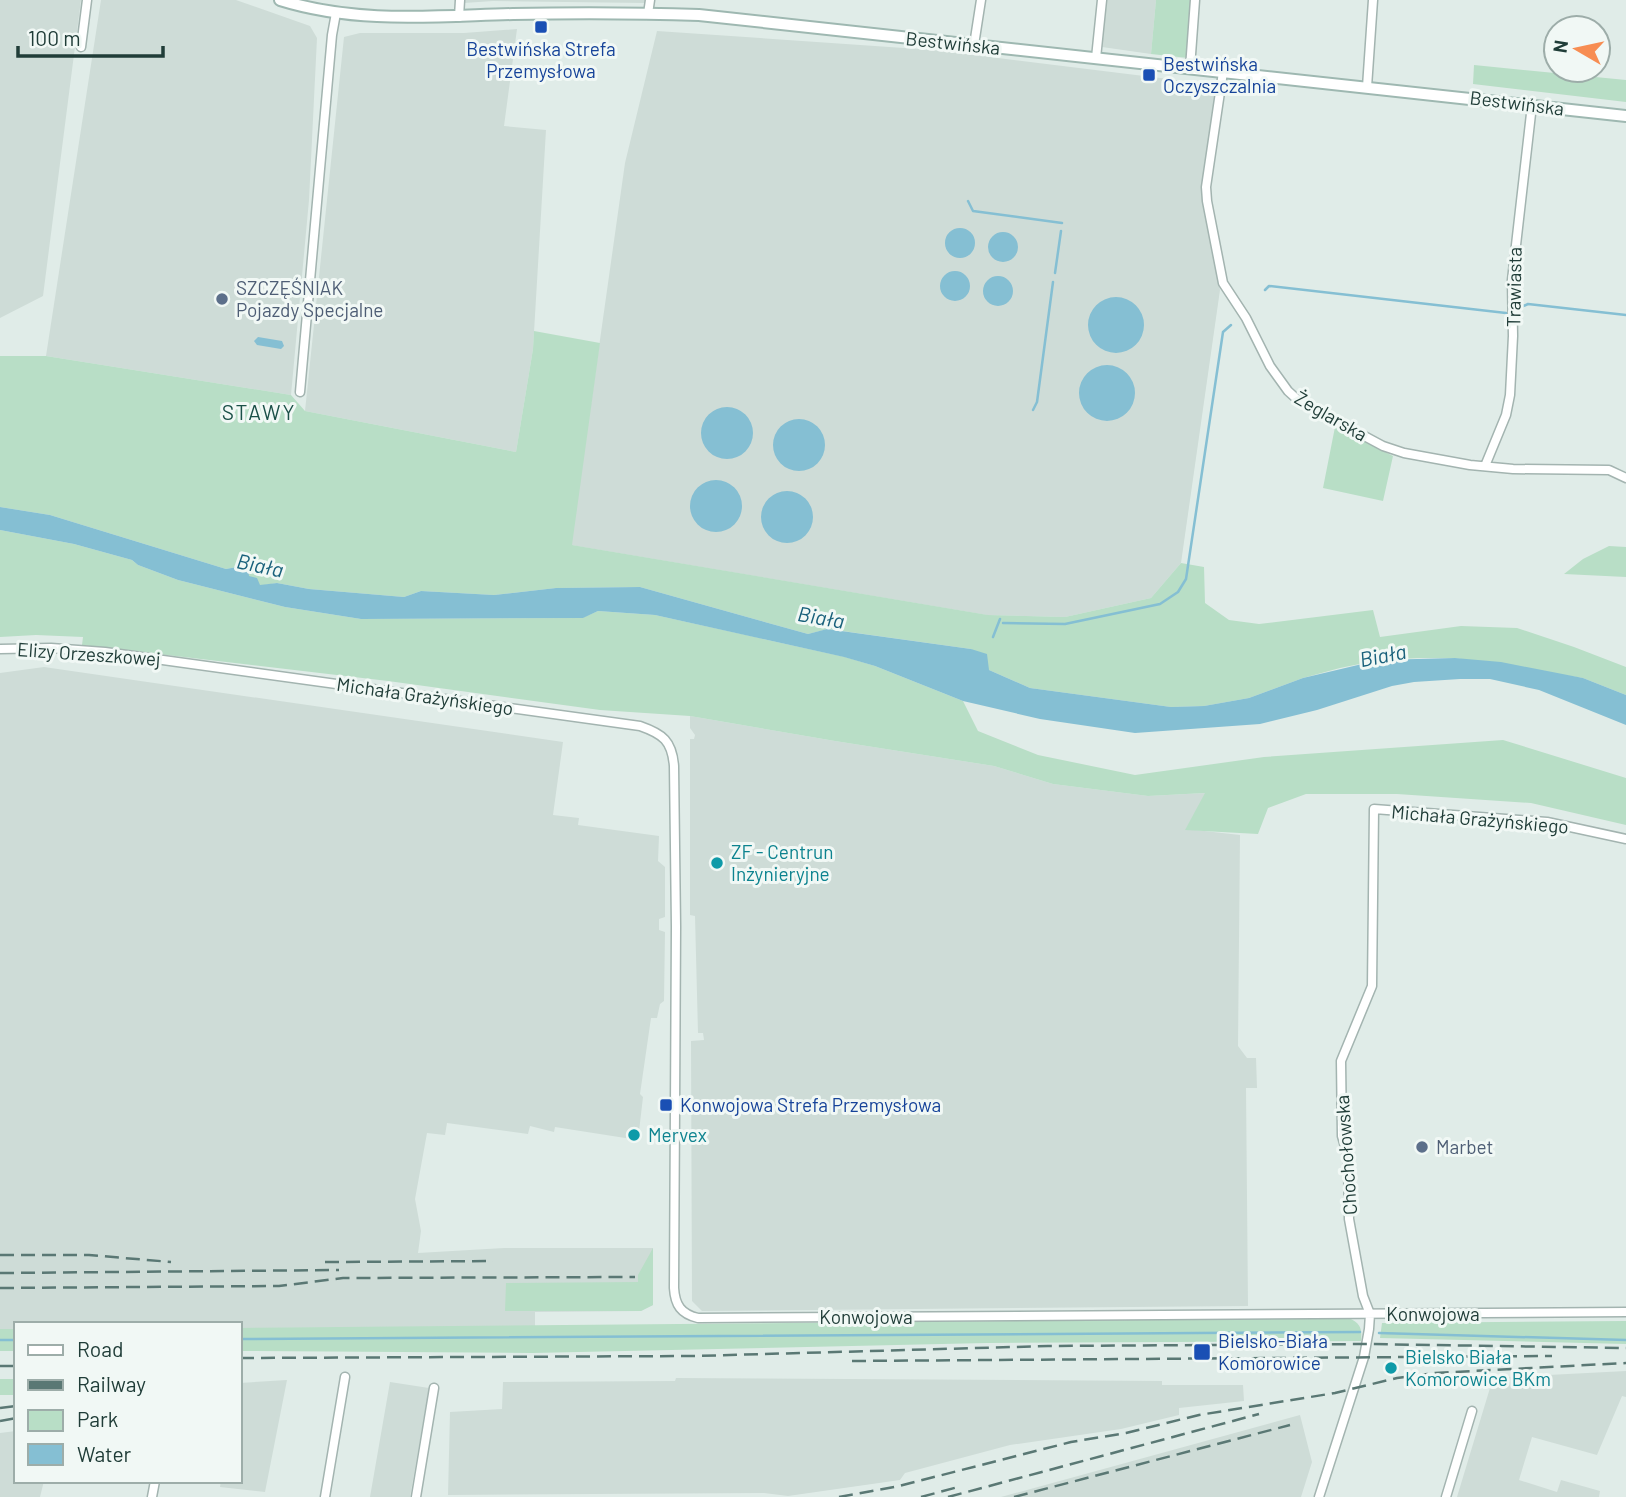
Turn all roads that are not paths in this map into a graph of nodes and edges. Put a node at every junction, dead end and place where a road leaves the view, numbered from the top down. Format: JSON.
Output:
{"nodes":[{"id":1,"x":87,"y":0,"type":"edge"},
{"id":2,"x":280,"y":0,"type":"edge"},
{"id":3,"x":460,"y":0,"type":"edge"},
{"id":4,"x":650,"y":0,"type":"edge"},
{"id":5,"x":981,"y":0,"type":"edge"},
{"id":6,"x":1102,"y":0,"type":"edge"},
{"id":7,"x":1195,"y":0,"type":"edge"},
{"id":8,"x":1373,"y":0,"type":"edge"},
{"id":9,"x":336,"y":13,"type":"junction"},
{"id":10,"x":648,"y":14,"type":"junction"},
{"id":11,"x":458,"y":18,"type":"junction"},
{"id":12,"x":974,"y":45,"type":"junction"},
{"id":13,"x":81,"y":47,"type":"dead end"},
{"id":14,"x":1096,"y":58,"type":"junction"},
{"id":15,"x":1190,"y":68,"type":"junction"},
{"id":16,"x":1223,"y":72,"type":"junction"},
{"id":17,"x":1367,"y":87,"type":"junction"},
{"id":18,"x":1532,"y":105,"type":"junction"},
{"id":19,"x":1626,"y":116,"type":"edge"},
{"id":20,"x":300,"y":392,"type":"dead end"},
{"id":21,"x":1485,"y":466,"type":"junction"},
{"id":22,"x":1626,"y":478,"type":"edge"},
{"id":23,"x":0,"y":649,"type":"edge"},
{"id":24,"x":178,"y":662,"type":"joint"},
{"id":25,"x":667,"y":741,"type":"joint"},
{"id":26,"x":1374,"y":809,"type":"joint"},
{"id":27,"x":1626,"y":839,"type":"edge"},
{"id":28,"x":1626,"y":1312,"type":"edge"},
{"id":29,"x":1370,"y":1314,"type":"junction"},
{"id":30,"x":345,"y":1377,"type":"dead end"},
{"id":31,"x":435,"y":1388,"type":"dead end"},
{"id":32,"x":1472,"y":1411,"type":"dead end"},
{"id":33,"x":325,"y":1497,"type":"edge"},
{"id":34,"x":416,"y":1497,"type":"edge"},
{"id":35,"x":1319,"y":1497,"type":"edge"},
{"id":36,"x":1446,"y":1497,"type":"edge"}],
"edges":[{"from":1,"to":13,"type":"street"},
{"from":2,"to":9,"type":"street","name":"Bestwińska"},
{"from":3,"to":11,"type":"street"},
{"from":4,"to":10,"type":"street"},
{"from":5,"to":12,"type":"street"},
{"from":6,"to":14,"type":"street"},
{"from":7,"to":15,"type":"street"},
{"from":8,"to":17,"type":"street"},
{"from":9,"to":11,"type":"street","name":"Bestwińska"},
{"from":9,"to":20,"type":"street"},
{"from":10,"to":11,"type":"street","name":"Bestwińska"},
{"from":10,"to":12,"type":"street","name":"Bestwińska"},
{"from":12,"to":14,"type":"street","name":"Bestwińska"},
{"from":14,"to":15,"type":"street","name":"Bestwińska"},
{"from":15,"to":16,"type":"street","name":"Bestwińska"},
{"from":16,"to":17,"type":"street","name":"Bestwińska"},
{"from":16,"to":21,"type":"street","name":"Żeglarska"},
{"from":17,"to":18,"type":"street","name":"Bestwińska"},
{"from":18,"to":19,"type":"street","name":"Bestwińska"},
{"from":18,"to":21,"type":"street","name":"Trawiasta"},
{"from":21,"to":22,"type":"street","name":"Żeglarska"},
{"from":23,"to":24,"type":"street","name":"Elizy Orzeszkowej"},
{"from":24,"to":25,"type":"street","name":"Michała Grażyńskiego"},
{"from":25,"to":29,"type":"street","name":"Konwojowa"},
{"from":26,"to":27,"type":"street","name":"Michała Grażyńskiego"},
{"from":26,"to":29,"type":"street","name":"Chochołowska"},
{"from":28,"to":29,"type":"street","name":"Konwojowa"},
{"from":29,"to":35,"type":"street","name":"Chochołowska"},
{"from":30,"to":33,"type":"street"},
{"from":31,"to":34,"type":"street"},
{"from":32,"to":36,"type":"street"}]}
